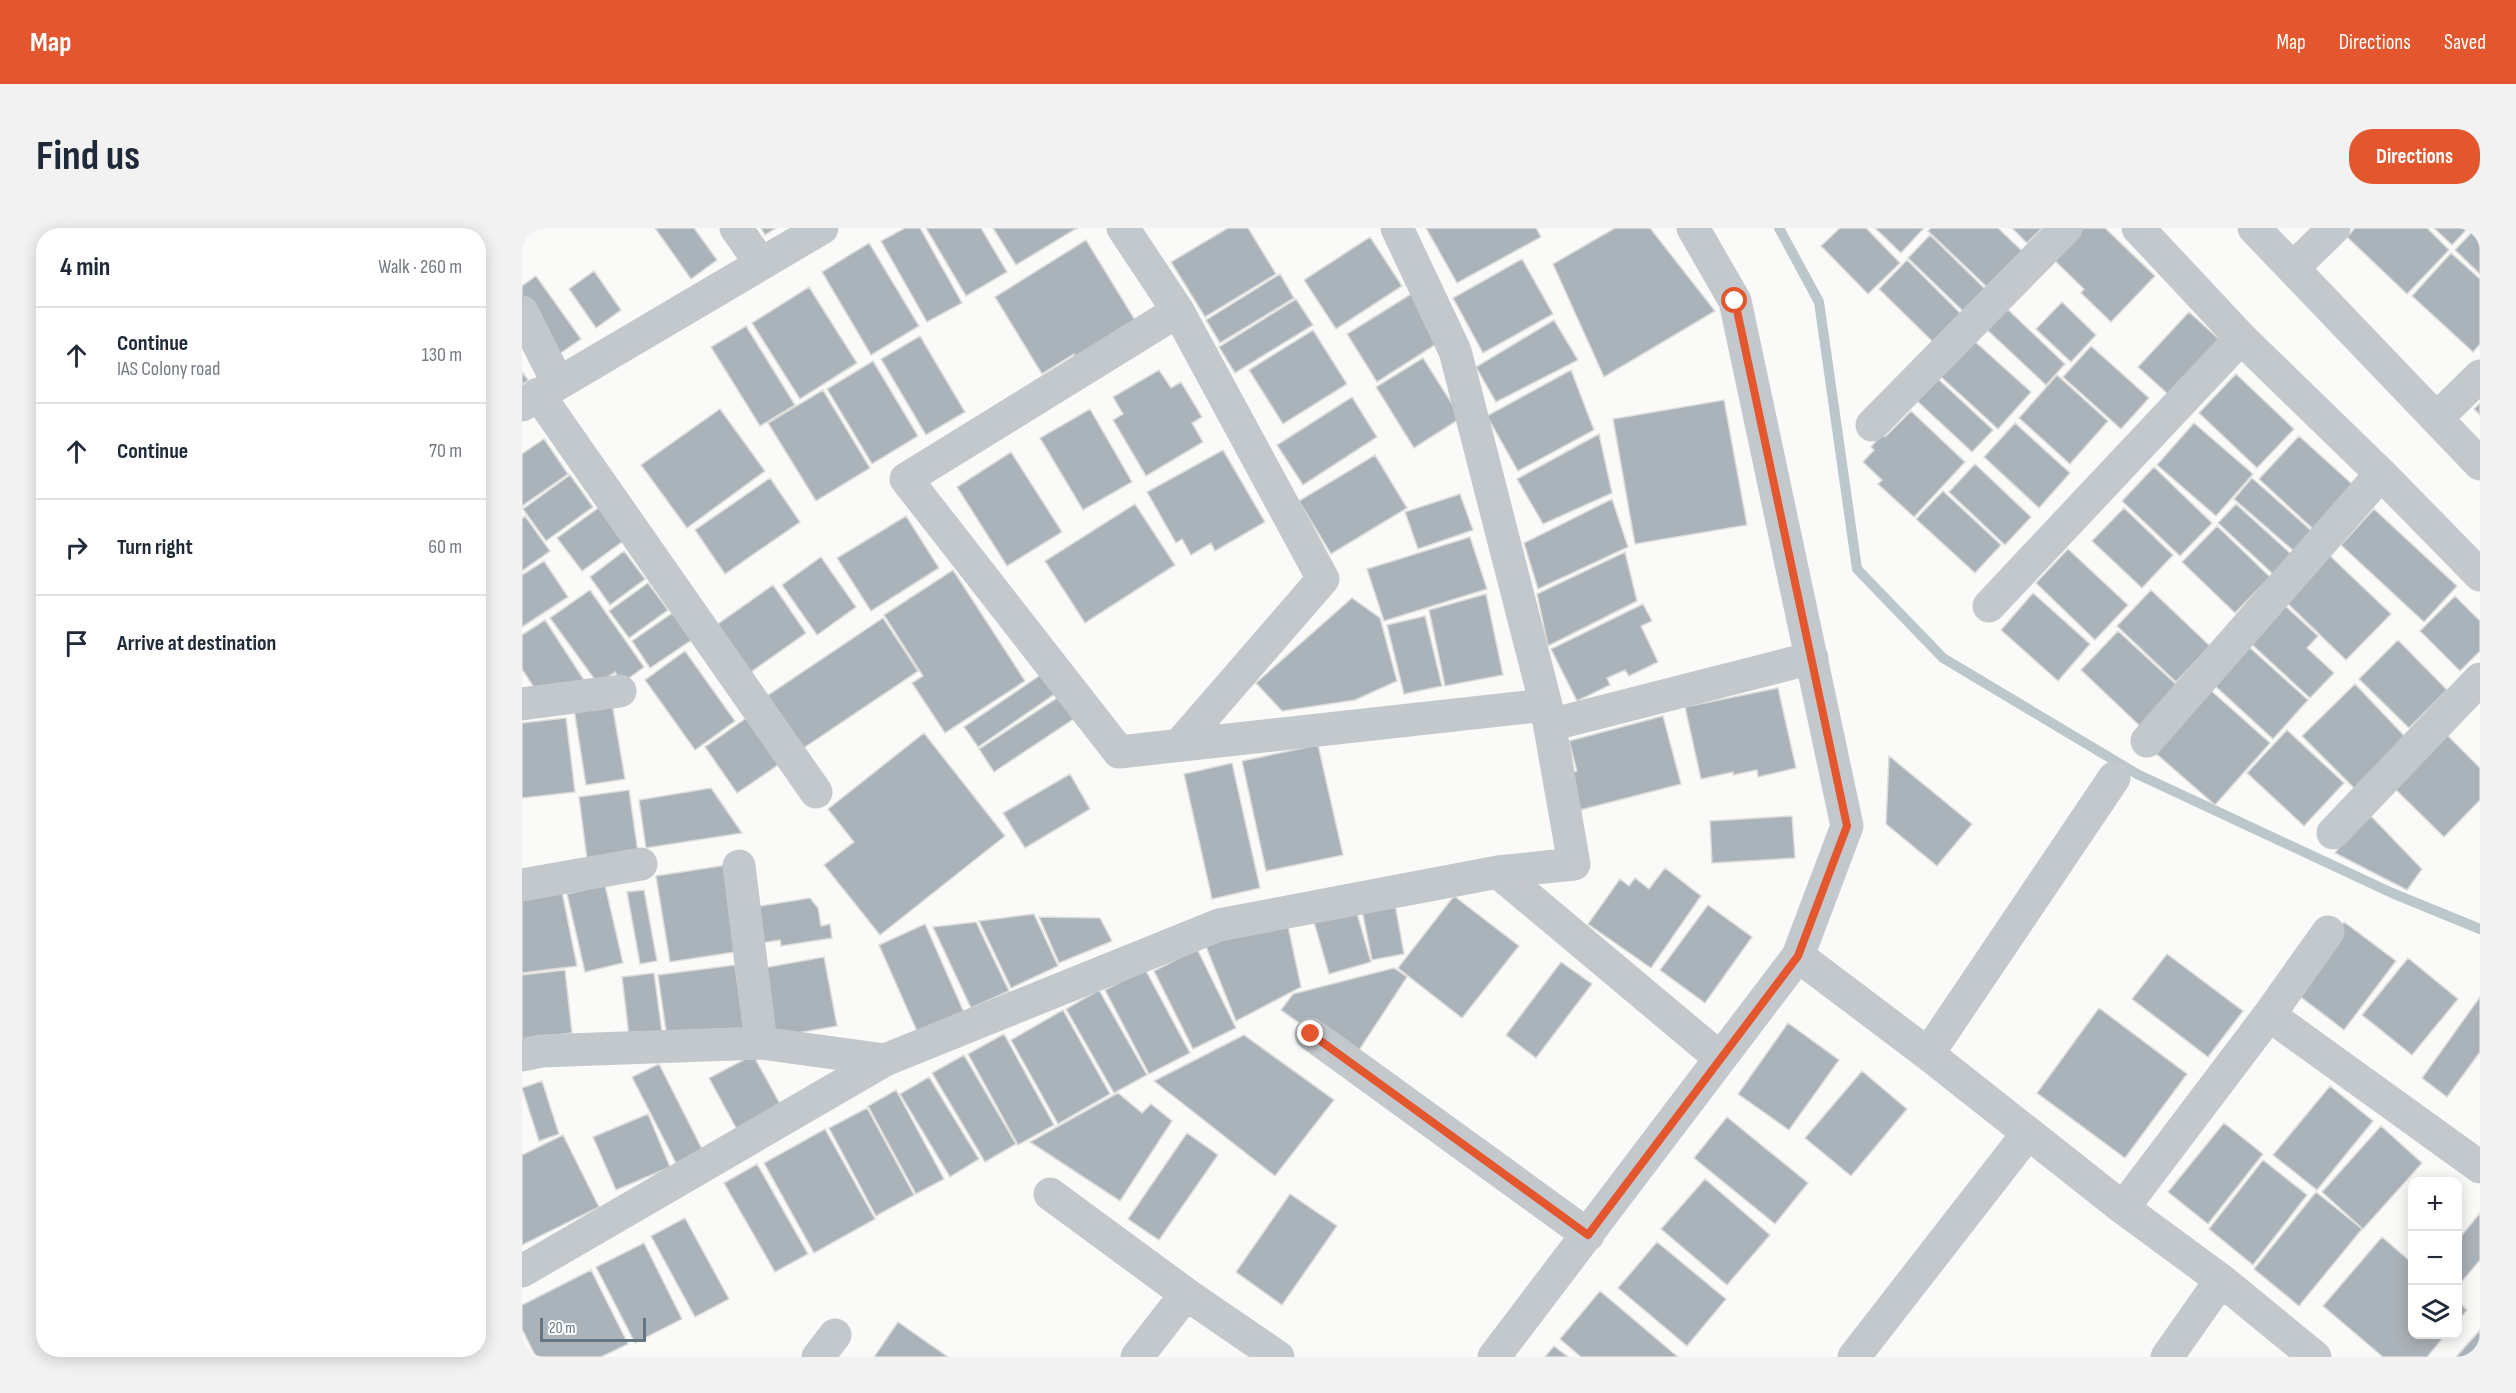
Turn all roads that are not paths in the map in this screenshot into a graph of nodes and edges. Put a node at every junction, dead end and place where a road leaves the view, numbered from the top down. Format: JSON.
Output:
{"nodes":[{"id":1,"x":736,"y":228,"type":"edge"},
{"id":2,"x":822,"y":228,"type":"edge"},
{"id":3,"x":1123,"y":228,"type":"edge"},
{"id":4,"x":1397,"y":228,"type":"edge"},
{"id":5,"x":1693,"y":228,"type":"edge"},
{"id":6,"x":2066,"y":228,"type":"edge"},
{"id":7,"x":2138,"y":228,"type":"edge"},
{"id":8,"x":2254,"y":228,"type":"edge"},
{"id":9,"x":2334,"y":228,"type":"edge"},
{"id":10,"x":761,"y":264,"type":"junction"},
{"id":11,"x":2293,"y":268,"type":"junction"},
{"id":12,"x":1178,"y":311,"type":"junction"},
{"id":13,"x":522,"y":312,"type":"edge"},
{"id":14,"x":2241,"y":338,"type":"junction"},
{"id":15,"x":2480,"y":376,"type":"edge"},
{"id":16,"x":539,"y":394,"type":"edge"},
{"id":17,"x":2437,"y":418,"type":"junction"},
{"id":18,"x":1872,"y":425,"type":"dead end"},
{"id":19,"x":2480,"y":464,"type":"edge"},
{"id":20,"x":2381,"y":474,"type":"junction"},
{"id":21,"x":2480,"y":575,"type":"edge"},
{"id":22,"x":1989,"y":606,"type":"dead end"},
{"id":23,"x":1812,"y":658,"type":"junction"},
{"id":24,"x":2480,"y":679,"type":"edge"},
{"id":25,"x":620,"y":691,"type":"dead end"},
{"id":26,"x":522,"y":704,"type":"edge"},
{"id":27,"x":1548,"y":715,"type":"junction"},
{"id":28,"x":2147,"y":741,"type":"dead end"},
{"id":29,"x":1180,"y":744,"type":"junction"},
{"id":30,"x":2114,"y":778,"type":"dead end"},
{"id":31,"x":816,"y":792,"type":"dead end"},
{"id":32,"x":2333,"y":833,"type":"dead end"},
{"id":33,"x":641,"y":864,"type":"dead end"},
{"id":34,"x":739,"y":866,"type":"dead end"},
{"id":35,"x":1498,"y":872,"type":"junction"},
{"id":36,"x":522,"y":885,"type":"edge"},
{"id":37,"x":2328,"y":932,"type":"dead end"},
{"id":38,"x":1798,"y":956,"type":"junction"},
{"id":39,"x":2269,"y":1015,"type":"junction"},
{"id":40,"x":1311,"y":1034,"type":"dead end"},
{"id":41,"x":761,"y":1043,"type":"junction"},
{"id":42,"x":1928,"y":1054,"type":"junction"},
{"id":43,"x":522,"y":1055,"type":"edge"},
{"id":44,"x":1720,"y":1058,"type":"junction"},
{"id":45,"x":885,"y":1060,"type":"junction"},
{"id":46,"x":2028,"y":1133,"type":"junction"},
{"id":47,"x":2480,"y":1167,"type":"edge"},
{"id":48,"x":1050,"y":1194,"type":"dead end"},
{"id":49,"x":2123,"y":1208,"type":"junction"},
{"id":50,"x":1588,"y":1235,"type":"junction"},
{"id":51,"x":522,"y":1270,"type":"edge"},
{"id":52,"x":2221,"y":1280,"type":"junction"},
{"id":53,"x":1186,"y":1294,"type":"junction"},
{"id":54,"x":1137,"y":1357,"type":"edge"},
{"id":55,"x":1278,"y":1357,"type":"edge"},
{"id":56,"x":1494,"y":1357,"type":"edge"},
{"id":57,"x":1854,"y":1357,"type":"edge"},
{"id":58,"x":2167,"y":1357,"type":"edge"},
{"id":59,"x":2315,"y":1357,"type":"edge"}],
"edges":[{"from":1,"to":10,"type":"street"},
{"from":2,"to":10,"type":"street"},
{"from":3,"to":12,"type":"street"},
{"from":4,"to":27,"type":"street"},
{"from":5,"to":23,"type":"street"},
{"from":6,"to":18,"type":"street"},
{"from":7,"to":14,"type":"street"},
{"from":8,"to":11,"type":"street"},
{"from":9,"to":11,"type":"street"},
{"from":10,"to":16,"type":"street"},
{"from":11,"to":17,"type":"street"},
{"from":12,"to":29,"type":"street"},
{"from":12,"to":29,"type":"street"},
{"from":13,"to":16,"type":"street"},
{"from":14,"to":20,"type":"street"},
{"from":14,"to":22,"type":"street"},
{"from":15,"to":17,"type":"street"},
{"from":16,"to":31,"type":"street"},
{"from":17,"to":19,"type":"street"},
{"from":20,"to":21,"type":"street"},
{"from":20,"to":28,"type":"street"},
{"from":23,"to":27,"type":"street"},
{"from":23,"to":38,"type":"street"},
{"from":24,"to":32,"type":"street"},
{"from":25,"to":26,"type":"street"},
{"from":27,"to":29,"type":"street"},
{"from":27,"to":35,"type":"street"},
{"from":30,"to":42,"type":"street"},
{"from":33,"to":36,"type":"street"},
{"from":34,"to":41,"type":"street"},
{"from":35,"to":44,"type":"street"},
{"from":35,"to":45,"type":"street"},
{"from":37,"to":39,"type":"street"},
{"from":38,"to":42,"type":"street"},
{"from":38,"to":44,"type":"street"},
{"from":39,"to":47,"type":"street"},
{"from":39,"to":49,"type":"street"},
{"from":40,"to":50,"type":"street"},
{"from":41,"to":43,"type":"street"},
{"from":41,"to":45,"type":"street"},
{"from":42,"to":46,"type":"street"},
{"from":44,"to":50,"type":"street"},
{"from":45,"to":51,"type":"street"},
{"from":46,"to":49,"type":"street"},
{"from":46,"to":57,"type":"street"},
{"from":48,"to":53,"type":"street"},
{"from":49,"to":52,"type":"street"},
{"from":50,"to":56,"type":"street"},
{"from":52,"to":58,"type":"street"},
{"from":52,"to":59,"type":"street"},
{"from":53,"to":54,"type":"street"},
{"from":53,"to":55,"type":"street"}]}
